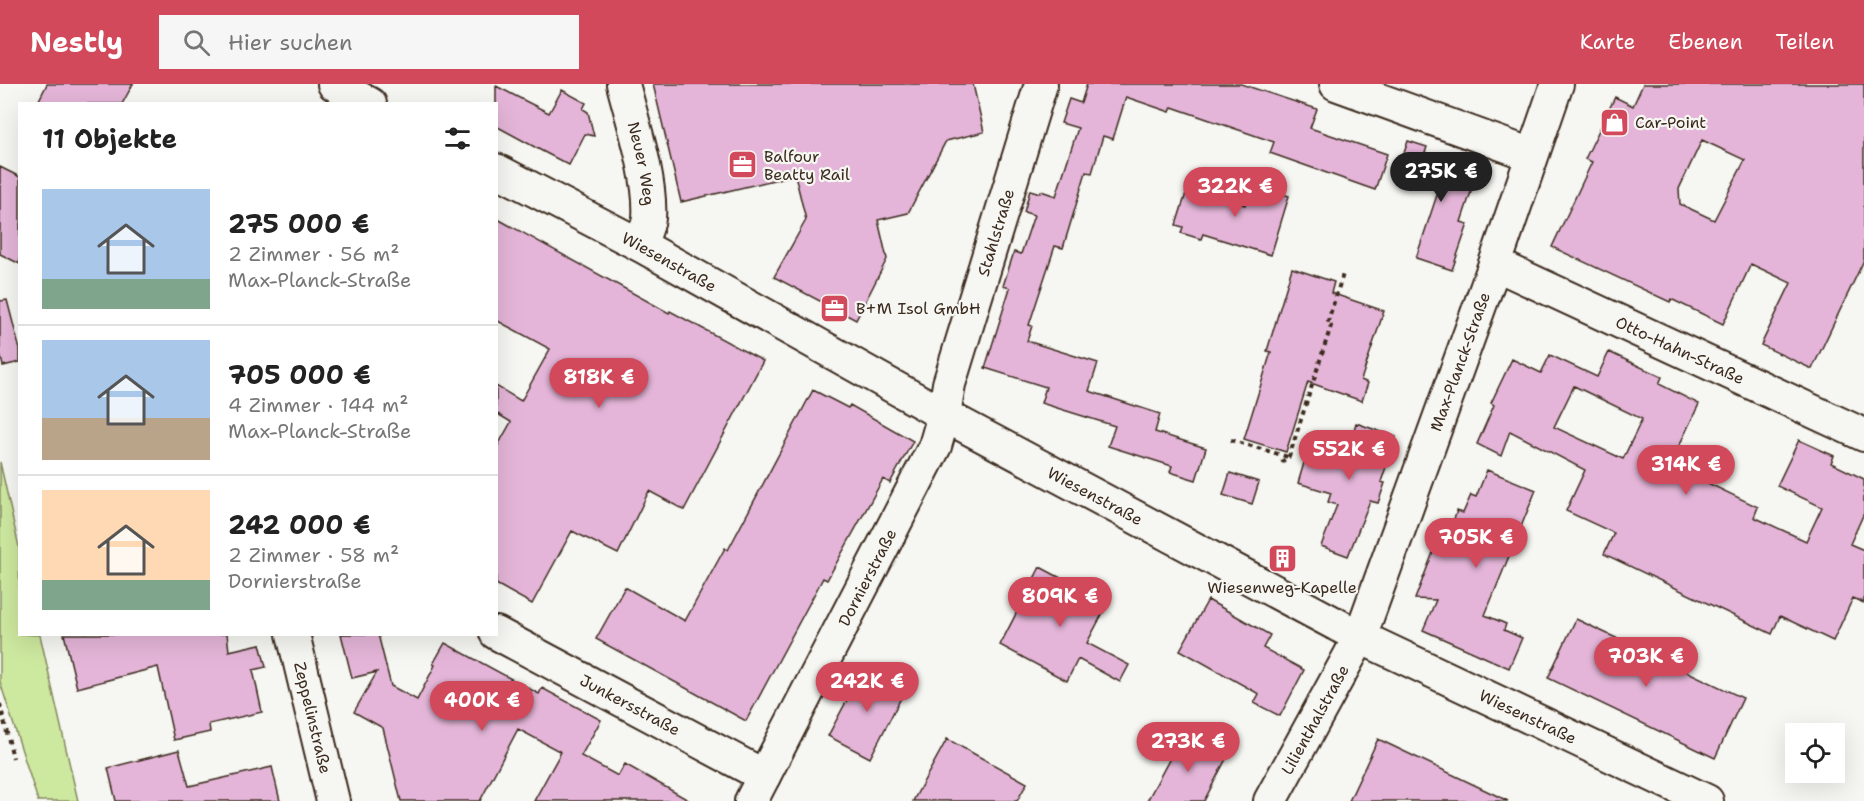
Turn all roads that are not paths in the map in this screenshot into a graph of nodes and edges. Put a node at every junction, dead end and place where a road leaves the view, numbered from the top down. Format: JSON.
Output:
{"nodes":[{"id":1,"x":334,"y":84,"type":"edge"},
{"id":2,"x":623,"y":84,"type":"edge"},
{"id":3,"x":1041,"y":84,"type":"edge"},
{"id":4,"x":1336,"y":84,"type":"edge"},
{"id":5,"x":1557,"y":84,"type":"edge"},
{"id":6,"x":366,"y":102,"type":"edge"},
{"id":7,"x":1532,"y":155,"type":"junction"},
{"id":8,"x":498,"y":171,"type":"edge"},
{"id":9,"x":640,"y":245,"type":"junction"},
{"id":10,"x":1495,"y":264,"type":"junction"},
{"id":11,"x":944,"y":415,"type":"junction"},
{"id":12,"x":1864,"y":435,"type":"edge"},
{"id":13,"x":498,"y":634,"type":"edge"},
{"id":14,"x":293,"y":636,"type":"edge"},
{"id":15,"x":1360,"y":637,"type":"junction"},
{"id":16,"x":758,"y":789,"type":"edge"},
{"id":17,"x":333,"y":801,"type":"edge"},
{"id":18,"x":1270,"y":801,"type":"edge"},
{"id":19,"x":1707,"y":801,"type":"edge"}],
"edges":[{"from":1,"to":6,"type":"street"},
{"from":2,"to":9,"type":"street","name":"Neuer Weg"},
{"from":3,"to":11,"type":"street","name":"Stahlstraße"},
{"from":4,"to":7,"type":"street"},
{"from":5,"to":7,"type":"street","name":"Max-Planck-Straße"},
{"from":7,"to":10,"type":"street","name":"Max-Planck-Straße"},
{"from":8,"to":9,"type":"street","name":"Wiesenstraße"},
{"from":9,"to":11,"type":"street","name":"Wiesenstraße"},
{"from":10,"to":12,"type":"street","name":"Otto-Hahn-Straße"},
{"from":10,"to":15,"type":"street","name":"Max-Planck-Straße"},
{"from":11,"to":15,"type":"street","name":"Wiesenstraße"},
{"from":11,"to":16,"type":"street","name":"Dornierstraße"},
{"from":13,"to":16,"type":"street","name":"Junkersstraße"},
{"from":14,"to":17,"type":"street","name":"Zeppelinstraße"},
{"from":15,"to":18,"type":"street","name":"Lilienthalstraße"},
{"from":15,"to":19,"type":"street","name":"Wiesenstraße"}]}
